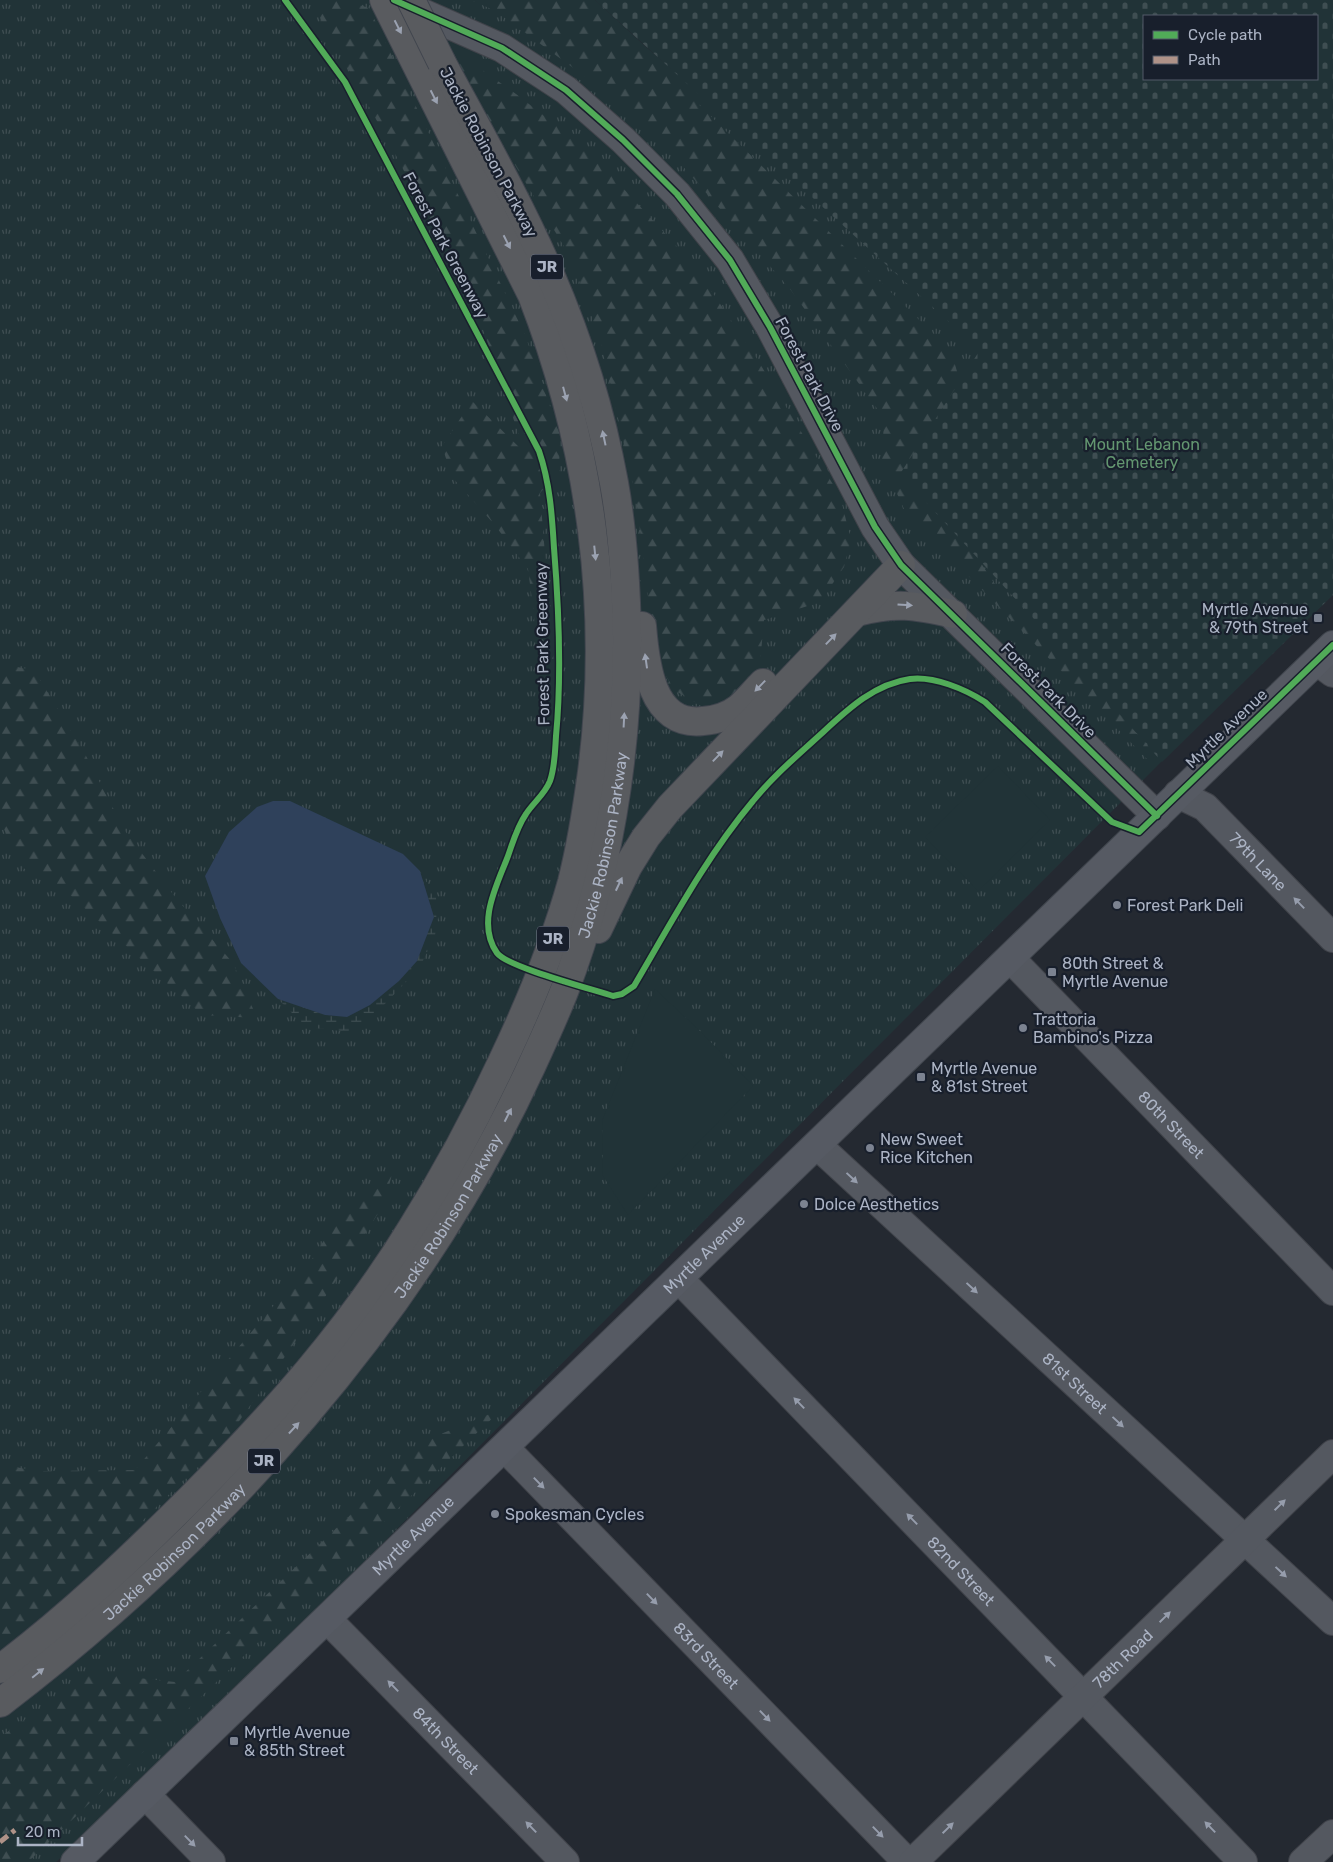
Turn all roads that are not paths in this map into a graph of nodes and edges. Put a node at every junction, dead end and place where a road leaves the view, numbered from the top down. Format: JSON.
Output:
{"nodes":[{"id":1,"x":384,"y":0,"type":"edge"},
{"id":2,"x":394,"y":0,"type":"edge"},
{"id":3,"x":411,"y":0,"type":"edge"},
{"id":4,"x":615,"y":485,"type":"junction"},
{"id":5,"x":896,"y":557,"type":"junction"},
{"id":6,"x":857,"y":612,"type":"junction"},
{"id":7,"x":953,"y":614,"type":"junction"},
{"id":8,"x":1328,"y":659,"type":"edge"},
{"id":9,"x":1178,"y":794,"type":"junction"},
{"id":10,"x":1157,"y":816,"type":"junction"},
{"id":11,"x":1333,"y":938,"type":"edge"},
{"id":12,"x":1010,"y":958,"type":"junction"},
{"id":13,"x":565,"y":990,"type":"junction"},
{"id":14,"x":816,"y":1145,"type":"junction"},
{"id":15,"x":679,"y":1279,"type":"junction"},
{"id":16,"x":1333,"y":1291,"type":"edge"},
{"id":17,"x":505,"y":1448,"type":"junction"},
{"id":18,"x":1333,"y":1454,"type":"edge"},
{"id":19,"x":1245,"y":1539,"type":"junction"},
{"id":20,"x":327,"y":1619,"type":"junction"},
{"id":21,"x":1333,"y":1621,"type":"edge"},
{"id":22,"x":0,"y":1669,"type":"edge"},
{"id":23,"x":1084,"y":1696,"type":"junction"},
{"id":24,"x":0,"y":1703,"type":"edge"},
{"id":25,"x":145,"y":1794,"type":"junction"},
{"id":26,"x":1333,"y":1834,"type":"edge"},
{"id":27,"x":90,"y":1853,"type":"edge"},
{"id":28,"x":75,"y":1862,"type":"edge"},
{"id":29,"x":211,"y":1862,"type":"edge"},
{"id":30,"x":565,"y":1862,"type":"edge"},
{"id":31,"x":907,"y":1862,"type":"edge"},
{"id":32,"x":913,"y":1862,"type":"edge"},
{"id":33,"x":1243,"y":1862,"type":"edge"},
{"id":34,"x":1303,"y":1862,"type":"edge"}],
"edges":[{"from":1,"to":22,"type":"highway","name":"Jackie Robinson Parkway","number":"JR","one_way":true},
{"from":2,"to":5,"type":"street","name":"Forest Park Drive"},
{"from":4,"to":3,"type":"highway","name":"Jackie Robinson Parkway","number":"JR","one_way":true,"bridge":true},
{"from":5,"to":4,"type":"highway","one_way":true},
{"from":13,"to":4,"type":"highway","name":"Jackie Robinson Parkway","number":"JR","one_way":true},
{"from":5,"to":6,"type":"highway"},
{"from":5,"to":7,"type":"street","name":"Forest Park Drive"},
{"from":6,"to":7,"type":"highway","one_way":true},
{"from":13,"to":6,"type":"highway","one_way":true},
{"from":7,"to":10,"type":"street","name":"Forest Park Drive"},
{"from":8,"to":9,"type":"main road","name":"Myrtle Avenue"},
{"from":9,"to":10,"type":"main road","name":"Myrtle Avenue"},
{"from":11,"to":9,"type":"street","name":"79th Lane","one_way":true},
{"from":10,"to":12,"type":"main road","name":"Myrtle Avenue"},
{"from":12,"to":14,"type":"main road","name":"Myrtle Avenue"},
{"from":12,"to":16,"type":"street","name":"80th Street"},
{"from":24,"to":13,"type":"highway","name":"Jackie Robinson Parkway","number":"JR","one_way":true},
{"from":14,"to":15,"type":"main road","name":"Myrtle Avenue"},
{"from":14,"to":19,"type":"street","name":"81st Street","one_way":true},
{"from":15,"to":17,"type":"main road","name":"Myrtle Avenue"},
{"from":23,"to":15,"type":"street","name":"82nd Street","one_way":true},
{"from":17,"to":20,"type":"main road","name":"Myrtle Avenue"},
{"from":17,"to":31,"type":"street","name":"83rd Street","one_way":true},
{"from":19,"to":18,"type":"street","name":"78th Road","one_way":true},
{"from":19,"to":21,"type":"street","name":"81st Street","one_way":true},
{"from":23,"to":19,"type":"street","name":"78th Road","one_way":true},
{"from":20,"to":25,"type":"main road","name":"Myrtle Avenue"},
{"from":30,"to":20,"type":"street","name":"84th Street","one_way":true},
{"from":32,"to":23,"type":"street","name":"78th Road","one_way":true},
{"from":33,"to":23,"type":"street","name":"82nd Street","one_way":true},
{"from":25,"to":27,"type":"main road","name":"Myrtle Avenue"},
{"from":25,"to":29,"type":"street","one_way":true},
{"from":26,"to":34,"type":"street"},
{"from":27,"to":28,"type":"main road","name":"Myrtle Avenue"}]}
